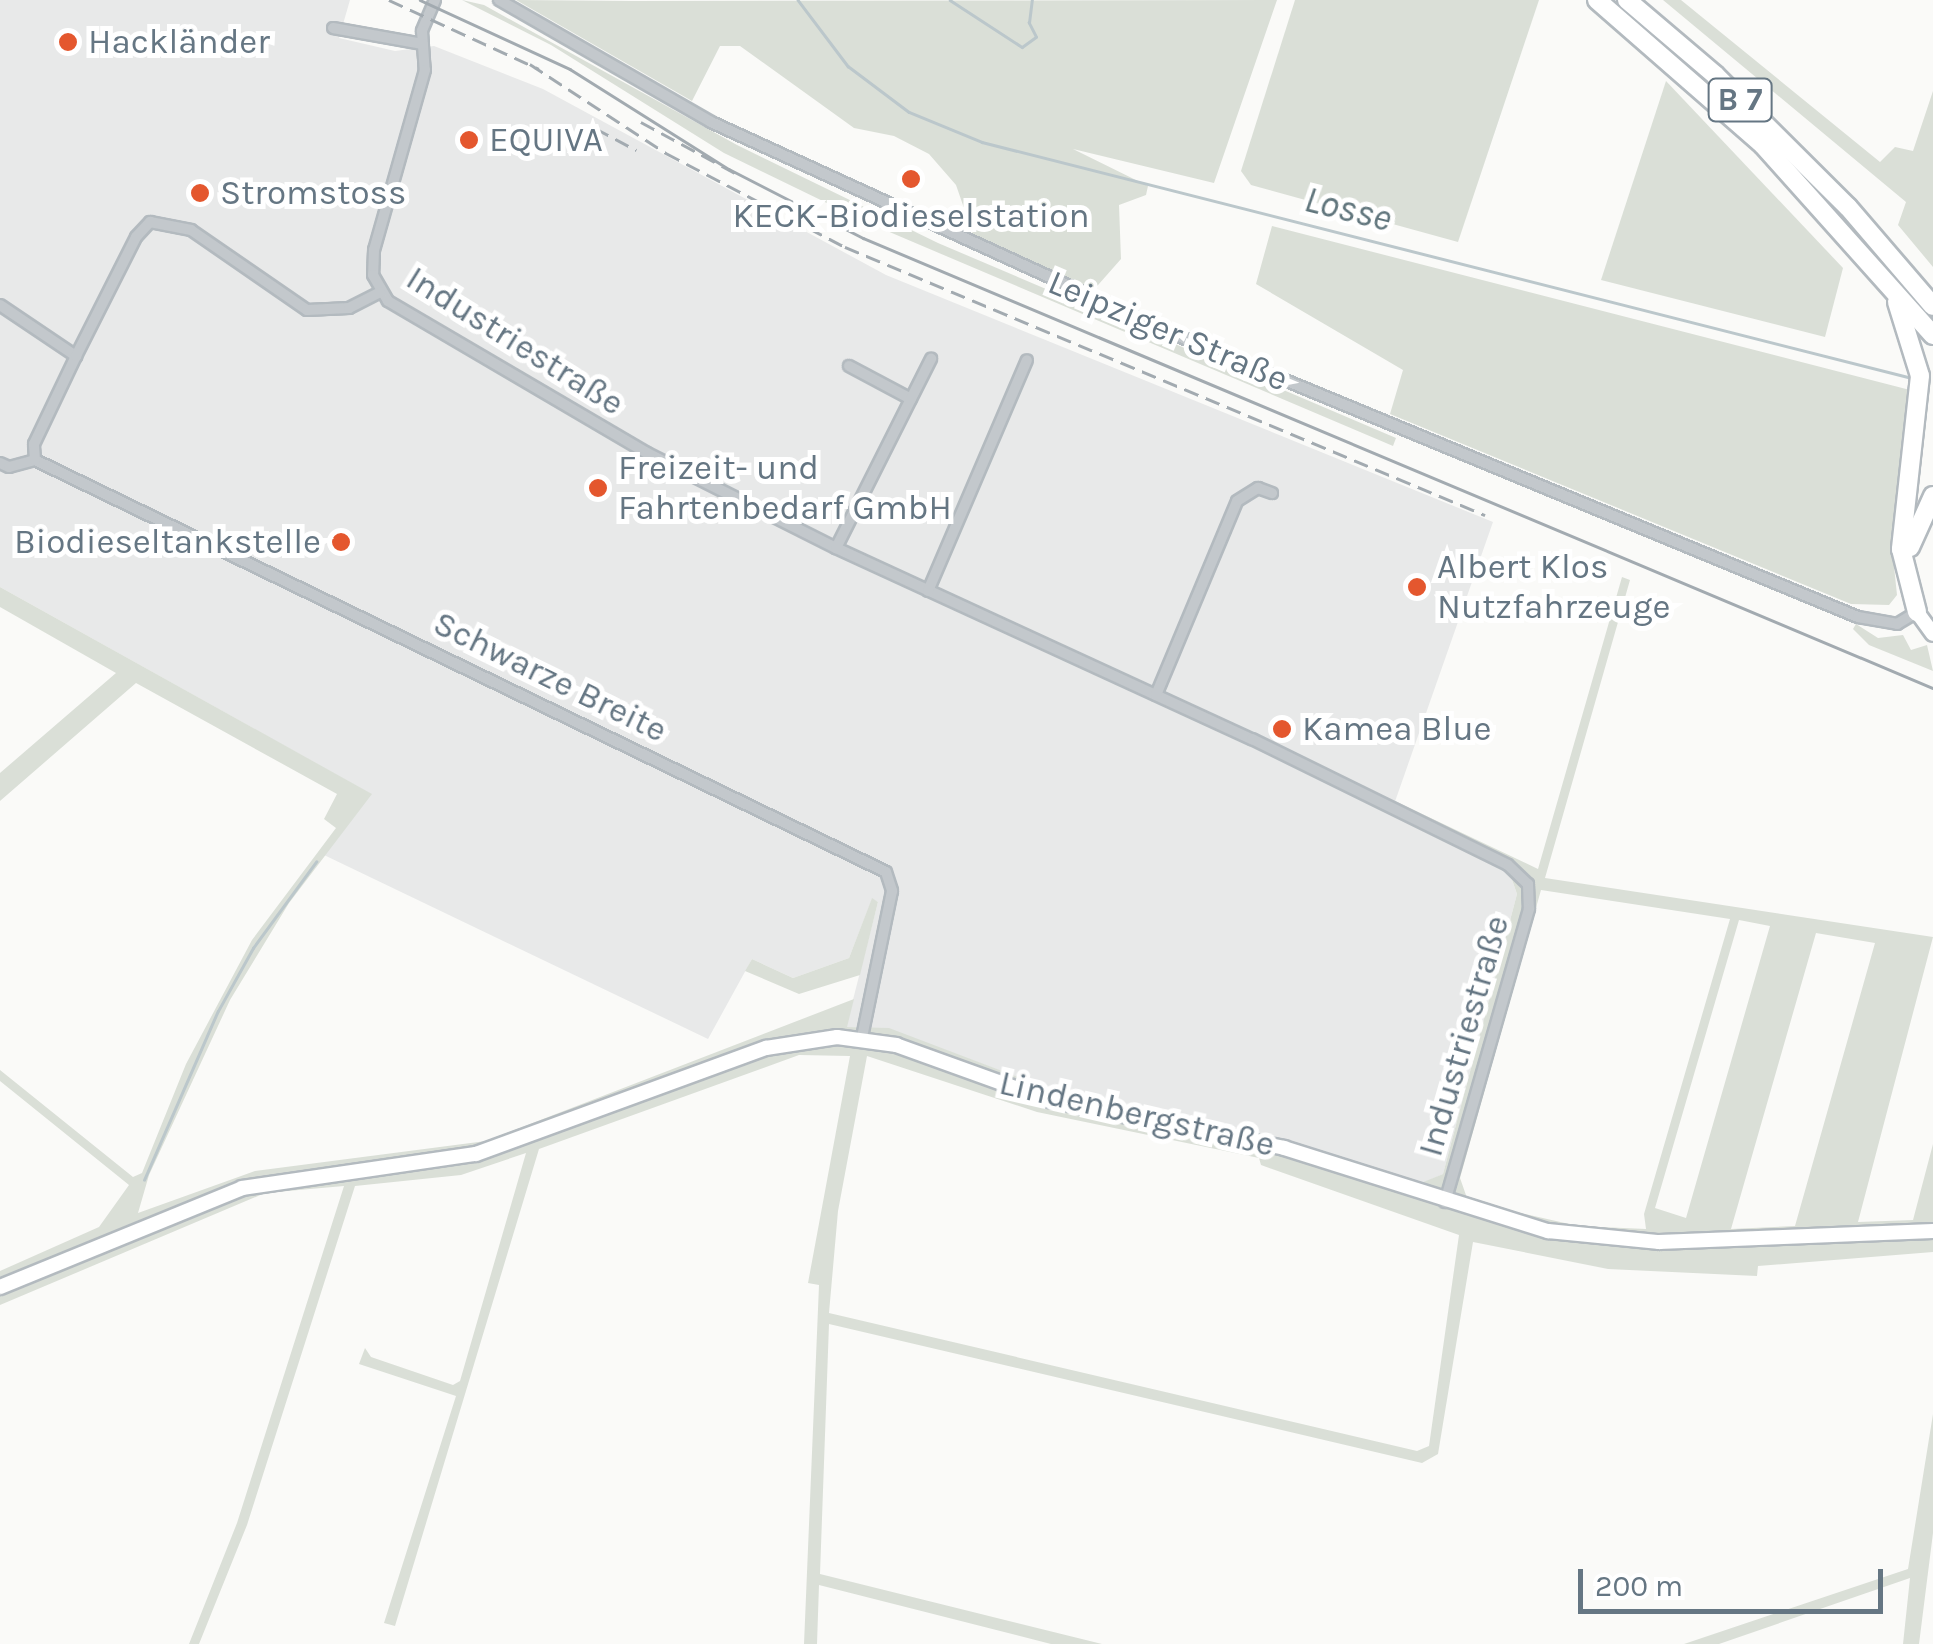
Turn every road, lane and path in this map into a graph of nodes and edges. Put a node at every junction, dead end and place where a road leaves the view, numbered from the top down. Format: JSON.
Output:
{"nodes":[{"id":1,"x":435,"y":0,"type":"edge"},
{"id":2,"x":499,"y":0,"type":"edge"},
{"id":3,"x":1598,"y":0,"type":"edge"},
{"id":4,"x":1626,"y":0,"type":"edge"},
{"id":5,"x":333,"y":28,"type":"dead end"},
{"id":6,"x":423,"y":44,"type":"junction"},
{"id":7,"x":1880,"y":270,"type":"junction"},
{"id":8,"x":380,"y":292,"type":"junction"},
{"id":9,"x":0,"y":305,"type":"edge"},
{"id":10,"x":1933,"y":306,"type":"edge"},
{"id":11,"x":1933,"y":335,"type":"edge"},
{"id":12,"x":76,"y":356,"type":"junction"},
{"id":13,"x":931,"y":360,"type":"dead end"},
{"id":14,"x":1028,"y":360,"type":"dead end"},
{"id":15,"x":849,"y":366,"type":"dead end"},
{"id":16,"x":911,"y":399,"type":"junction"},
{"id":17,"x":35,"y":460,"type":"junction"},
{"id":18,"x":0,"y":463,"type":"edge"},
{"id":19,"x":1272,"y":493,"type":"dead end"},
{"id":20,"x":1933,"y":496,"type":"edge"},
{"id":21,"x":836,"y":548,"type":"junction"},
{"id":22,"x":928,"y":591,"type":"junction"},
{"id":23,"x":1918,"y":612,"type":"junction"},
{"id":24,"x":1933,"y":634,"type":"edge"},
{"id":25,"x":1156,"y":695,"type":"junction"},
{"id":26,"x":862,"y":1037,"type":"junction"},
{"id":27,"x":1445,"y":1202,"type":"junction"},
{"id":28,"x":1933,"y":1231,"type":"edge"},
{"id":29,"x":0,"y":1288,"type":"edge"}],
"edges":[{"from":1,"to":6,"type":"street","name":"Industriestraße"},
{"from":2,"to":23,"type":"street","name":"Leipziger Straße"},
{"from":3,"to":7,"type":"highway","number":"B 7"},
{"from":4,"to":10,"type":"highway","number":"B 7"},
{"from":5,"to":6,"type":"street"},
{"from":6,"to":8,"type":"street","name":"Industriestraße"},
{"from":7,"to":11,"type":"highway","number":"B 7"},
{"from":7,"to":23,"type":"highway"},
{"from":8,"to":12,"type":"street"},
{"from":8,"to":21,"type":"street","name":"Industriestraße"},
{"from":9,"to":12,"type":"street"},
{"from":12,"to":17,"type":"street"},
{"from":13,"to":16,"type":"street"},
{"from":14,"to":22,"type":"street"},
{"from":15,"to":16,"type":"street"},
{"from":16,"to":21,"type":"street"},
{"from":17,"to":18,"type":"street"},
{"from":17,"to":26,"type":"street","name":"Schwarze Breite"},
{"from":19,"to":25,"type":"street"},
{"from":20,"to":23,"type":"highway"},
{"from":21,"to":22,"type":"street","name":"Industriestraße"},
{"from":22,"to":25,"type":"street","name":"Industriestraße"},
{"from":23,"to":24,"type":"main road"},
{"from":25,"to":27,"type":"street","name":"Industriestraße"},
{"from":26,"to":27,"type":"main road","name":"Lindenbergstraße"},
{"from":26,"to":29,"type":"main road","name":"Lindenbergstraße"},
{"from":27,"to":28,"type":"main road","name":"Lindenbergstraße"}]}
